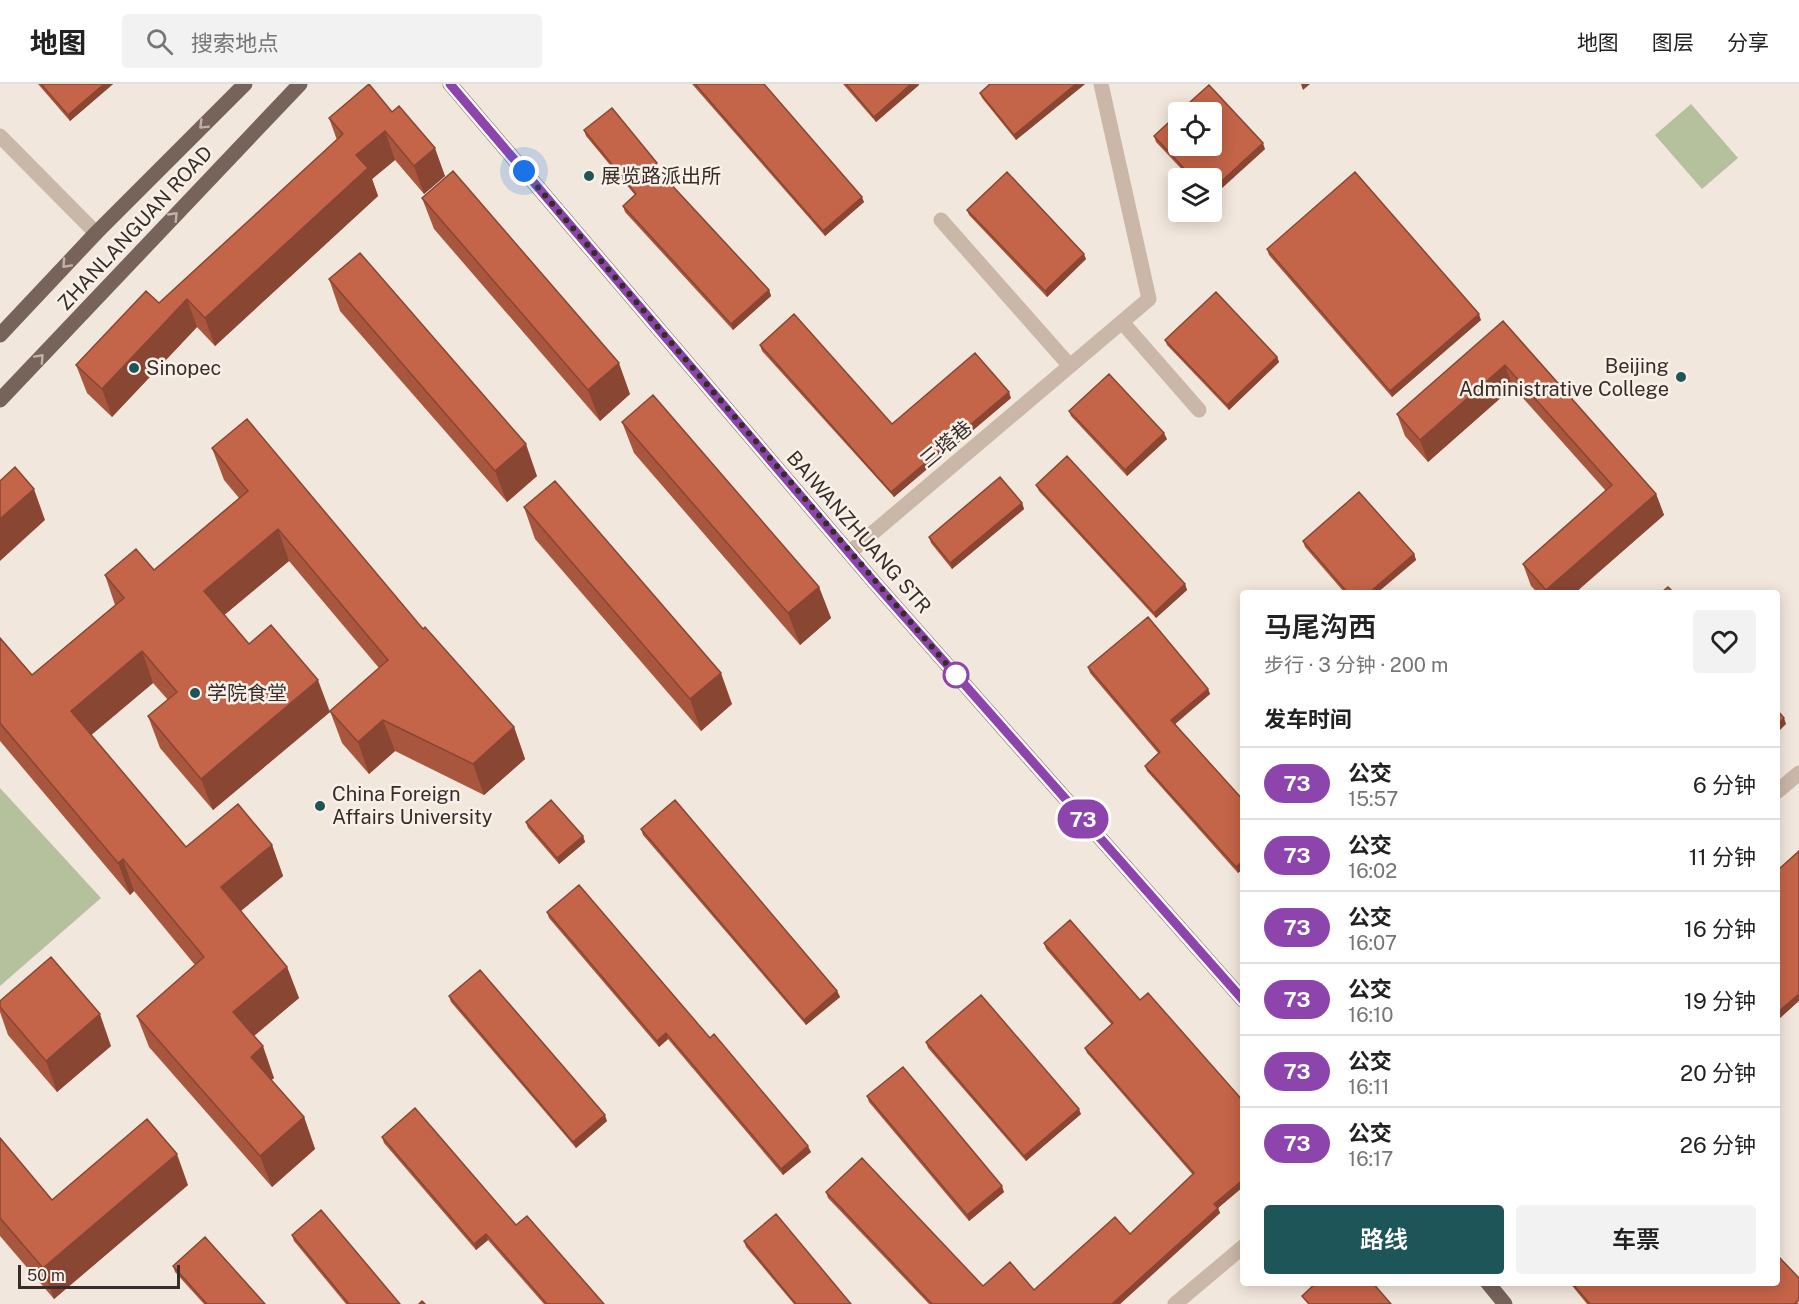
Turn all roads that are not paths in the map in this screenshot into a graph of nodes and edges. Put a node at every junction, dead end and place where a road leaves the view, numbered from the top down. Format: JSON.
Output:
{"nodes":[{"id":1,"x":245,"y":84,"type":"edge"},
{"id":2,"x":300,"y":84,"type":"edge"},
{"id":3,"x":450,"y":84,"type":"edge"},
{"id":4,"x":1101,"y":84,"type":"edge"},
{"id":5,"x":0,"y":136,"type":"edge"},
{"id":6,"x":941,"y":220,"type":"dead end"},
{"id":7,"x":96,"y":233,"type":"junction"},
{"id":8,"x":1122,"y":322,"type":"junction"},
{"id":9,"x":0,"y":335,"type":"edge"},
{"id":10,"x":1070,"y":366,"type":"junction"},
{"id":11,"x":0,"y":400,"type":"edge"},
{"id":12,"x":1199,"y":410,"type":"dead end"},
{"id":13,"x":849,"y":553,"type":"junction"},
{"id":14,"x":1799,"y":773,"type":"edge"},
{"id":15,"x":1780,"y":789,"type":"edge"},
{"id":16,"x":1240,"y":996,"type":"edge"},
{"id":17,"x":1240,"y":1249,"type":"edge"},
{"id":18,"x":1490,"y":1286,"type":"edge"},
{"id":19,"x":1175,"y":1304,"type":"edge"},
{"id":20,"x":1505,"y":1304,"type":"edge"}],
"edges":[{"from":1,"to":7,"type":"main road","name":"ZHANLANGUAN ROAD","one_way":true},
{"from":11,"to":2,"type":"main road","name":"ZHANLANGUAN ROAD","one_way":true},
{"from":3,"to":13,"type":"main road","name":"BAIWANZHUANG STR"},
{"from":4,"to":8,"type":"street","name":"三塔巷"},
{"from":5,"to":7,"type":"street"},
{"from":6,"to":10,"type":"street"},
{"from":7,"to":9,"type":"main road","name":"ZHANLANGUAN ROAD","one_way":true},
{"from":8,"to":10,"type":"street","name":"三塔巷"},
{"from":8,"to":12,"type":"street"},
{"from":10,"to":13,"type":"street","name":"三塔巷"},
{"from":13,"to":16,"type":"main road","name":"BAIWANZHUANG STR"},
{"from":14,"to":15,"type":"street"},
{"from":17,"to":19,"type":"street"},
{"from":18,"to":20,"type":"main road"}]}
